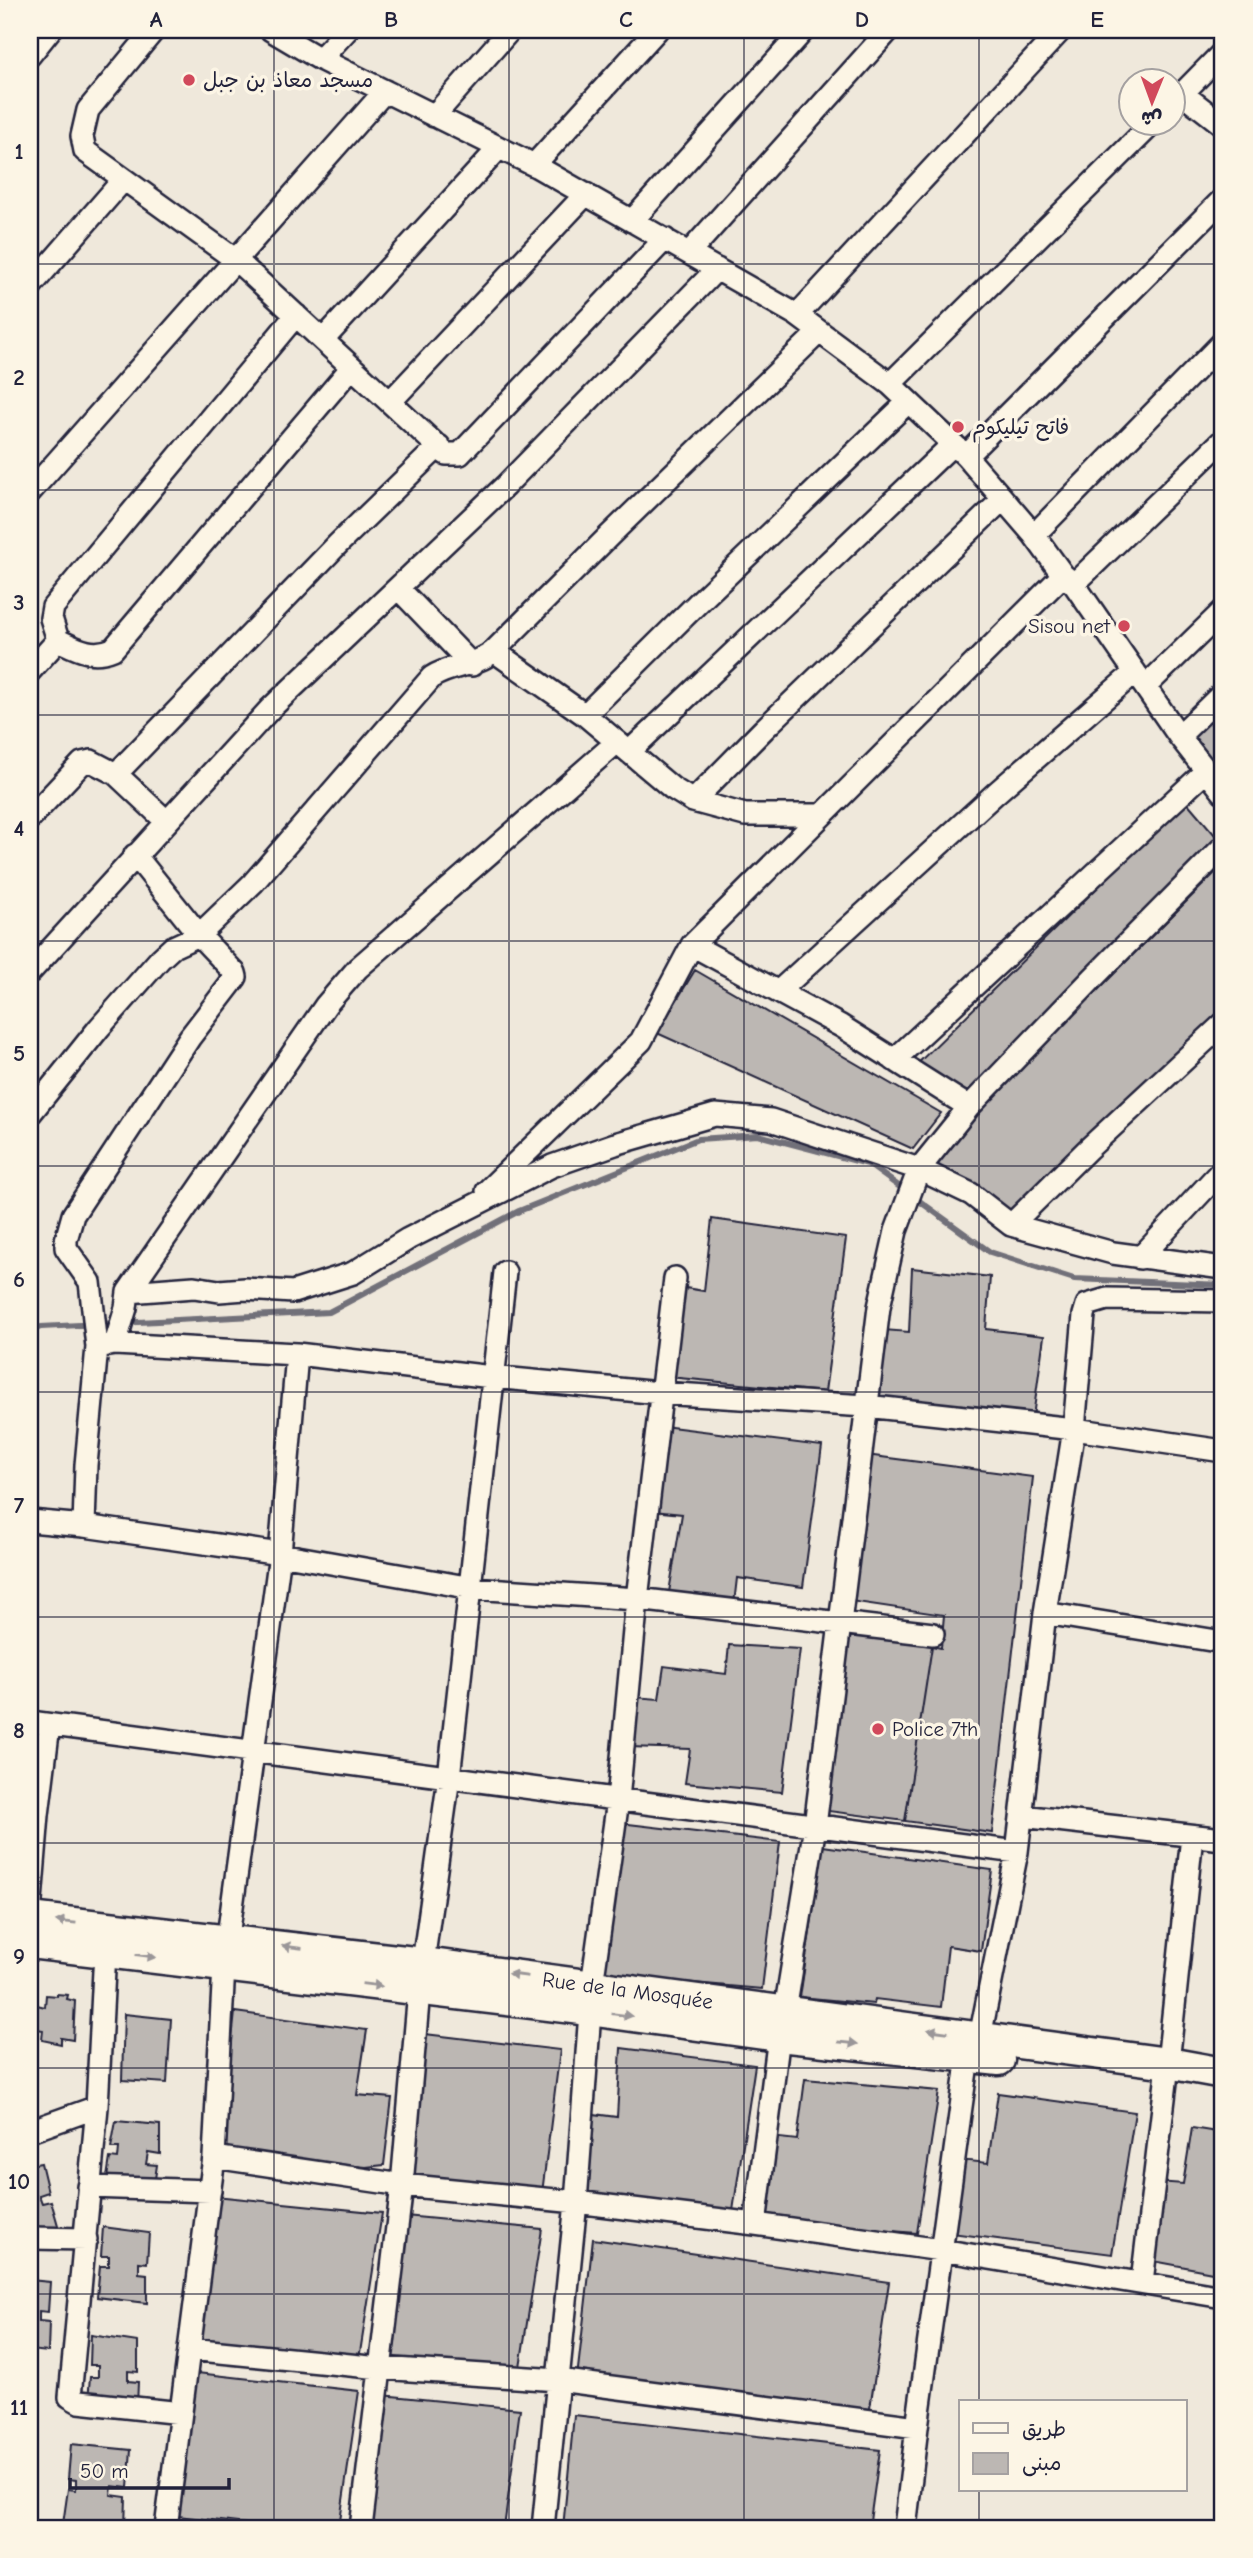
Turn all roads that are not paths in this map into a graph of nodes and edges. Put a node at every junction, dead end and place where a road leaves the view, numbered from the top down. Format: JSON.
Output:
{"nodes":[{"id":1,"x":50,"y":30,"type":"edge"},
{"id":2,"x":154,"y":30,"type":"edge"},
{"id":3,"x":271,"y":30,"type":"edge"},
{"id":4,"x":347,"y":30,"type":"edge"},
{"id":5,"x":510,"y":30,"type":"edge"},
{"id":6,"x":657,"y":30,"type":"edge"},
{"id":7,"x":804,"y":30,"type":"edge"},
{"id":8,"x":889,"y":30,"type":"edge"},
{"id":9,"x":1061,"y":30,"type":"edge"},
{"id":10,"x":1223,"y":52,"type":"edge"},
{"id":11,"x":30,"y":55,"type":"edge"},
{"id":12,"x":320,"y":59,"type":"junction"},
{"id":13,"x":1186,"y":91,"type":"edge"},
{"id":14,"x":385,"y":92,"type":"junction"},
{"id":15,"x":1186,"y":104,"type":"edge"},
{"id":16,"x":434,"y":116,"type":"junction"},
{"id":17,"x":1223,"y":125,"type":"edge"},
{"id":18,"x":1140,"y":136,"type":"edge"},
{"id":19,"x":499,"y":148,"type":"junction"},
{"id":20,"x":534,"y":165,"type":"junction"},
{"id":21,"x":124,"y":179,"type":"junction"},
{"id":22,"x":586,"y":194,"type":"junction"},
{"id":23,"x":1223,"y":199,"type":"edge"},
{"id":24,"x":632,"y":221,"type":"junction"},
{"id":25,"x":665,"y":239,"type":"junction"},
{"id":26,"x":689,"y":253,"type":"junction"},
{"id":27,"x":236,"y":260,"type":"junction"},
{"id":28,"x":717,"y":269,"type":"junction"},
{"id":29,"x":30,"y":287,"type":"edge"},
{"id":30,"x":296,"y":315,"type":"junction"},
{"id":31,"x":797,"y":316,"type":"junction"},
{"id":32,"x":819,"y":332,"type":"junction"},
{"id":33,"x":323,"y":340,"type":"junction"},
{"id":34,"x":1223,"y":342,"type":"edge"},
{"id":35,"x":352,"y":367,"type":"junction"},
{"id":36,"x":890,"y":384,"type":"junction"},
{"id":37,"x":390,"y":402,"type":"junction"},
{"id":38,"x":908,"y":402,"type":"junction"},
{"id":39,"x":1223,"y":440,"type":"edge"},
{"id":40,"x":439,"y":446,"type":"junction"},
{"id":41,"x":959,"y":450,"type":"junction"},
{"id":42,"x":30,"y":492,"type":"edge"},
{"id":43,"x":1003,"y":499,"type":"junction"},
{"id":44,"x":1034,"y":535,"type":"junction"},
{"id":45,"x":1069,"y":579,"type":"junction"},
{"id":46,"x":398,"y":588,"type":"junction"},
{"id":47,"x":1223,"y":611,"type":"edge"},
{"id":48,"x":58,"y":640,"type":"junction"},
{"id":49,"x":495,"y":651,"type":"junction"},
{"id":50,"x":472,"y":665,"type":"junction"},
{"id":51,"x":30,"y":671,"type":"edge"},
{"id":52,"x":1140,"y":680,"type":"junction"},
{"id":53,"x":1223,"y":693,"type":"edge"},
{"id":54,"x":584,"y":715,"type":"junction"},
{"id":55,"x":1179,"y":736,"type":"junction"},
{"id":56,"x":623,"y":747,"type":"junction"},
{"id":57,"x":1206,"y":771,"type":"junction"},
{"id":58,"x":116,"y":774,"type":"junction"},
{"id":59,"x":1223,"y":792,"type":"edge"},
{"id":60,"x":693,"y":801,"type":"junction"},
{"id":61,"x":821,"y":815,"type":"junction"},
{"id":62,"x":30,"y":818,"type":"edge"},
{"id":63,"x":166,"y":821,"type":"junction"},
{"id":64,"x":1223,"y":847,"type":"edge"},
{"id":65,"x":135,"y":855,"type":"junction"},
{"id":66,"x":199,"y":935,"type":"junction"},
{"id":67,"x":692,"y":945,"type":"junction"},
{"id":68,"x":30,"y":972,"type":"edge"},
{"id":69,"x":778,"y":992,"type":"junction"},
{"id":70,"x":1223,"y":1024,"type":"edge"},
{"id":71,"x":894,"y":1060,"type":"junction"},
{"id":72,"x":969,"y":1107,"type":"junction"},
{"id":73,"x":30,"y":1114,"type":"edge"},
{"id":74,"x":919,"y":1169,"type":"junction"},
{"id":75,"x":1223,"y":1169,"type":"edge"},
{"id":76,"x":473,"y":1205,"type":"junction"},
{"id":77,"x":1011,"y":1225,"type":"junction"},
{"id":78,"x":1139,"y":1258,"type":"junction"},
{"id":79,"x":1223,"y":1268,"type":"edge"},
{"id":80,"x":505,"y":1272,"type":"dead end"},
{"id":81,"x":675,"y":1278,"type":"dead end"},
{"id":82,"x":128,"y":1292,"type":"junction"},
{"id":83,"x":1223,"y":1301,"type":"edge"},
{"id":84,"x":106,"y":1346,"type":"junction"},
{"id":85,"x":297,"y":1354,"type":"junction"},
{"id":86,"x":492,"y":1377,"type":"junction"},
{"id":87,"x":660,"y":1393,"type":"junction"},
{"id":88,"x":866,"y":1406,"type":"junction"},
{"id":89,"x":1074,"y":1429,"type":"junction"},
{"id":90,"x":1223,"y":1451,"type":"edge"},
{"id":91,"x":30,"y":1521,"type":"edge"},
{"id":92,"x":84,"y":1526,"type":"junction"},
{"id":93,"x":280,"y":1554,"type":"junction"},
{"id":94,"x":471,"y":1588,"type":"junction"},
{"id":95,"x":637,"y":1600,"type":"junction"},
{"id":96,"x":1045,"y":1613,"type":"junction"},
{"id":97,"x":840,"y":1624,"type":"junction"},
{"id":98,"x":933,"y":1634,"type":"dead end"},
{"id":99,"x":1223,"y":1642,"type":"edge"},
{"id":100,"x":39,"y":1723,"type":"edge"},
{"id":101,"x":251,"y":1751,"type":"junction"},
{"id":102,"x":449,"y":1777,"type":"junction"},
{"id":103,"x":618,"y":1800,"type":"junction"},
{"id":104,"x":1022,"y":1816,"type":"junction"},
{"id":105,"x":815,"y":1826,"type":"junction"},
{"id":106,"x":1192,"y":1836,"type":"junction"},
{"id":107,"x":1223,"y":1839,"type":"edge"},
{"id":108,"x":1017,"y":1852,"type":"junction"},
{"id":109,"x":30,"y":1915,"type":"edge"},
{"id":110,"x":30,"y":1943,"type":"edge"},
{"id":111,"x":105,"y":1951,"type":"junction"},
{"id":112,"x":227,"y":1952,"type":"junction"},
{"id":113,"x":421,"y":1977,"type":"junction"},
{"id":114,"x":591,"y":1998,"type":"junction"},
{"id":115,"x":782,"y":2023,"type":"junction"},
{"id":116,"x":974,"y":2047,"type":"junction"},
{"id":117,"x":1167,"y":2072,"type":"junction"},
{"id":118,"x":1223,"y":2073,"type":"edge"},
{"id":119,"x":1223,"y":2092,"type":"edge"},
{"id":120,"x":97,"y":2107,"type":"junction"},
{"id":121,"x":30,"y":2131,"type":"edge"},
{"id":122,"x":215,"y":2157,"type":"junction"},
{"id":123,"x":402,"y":2185,"type":"junction"},
{"id":124,"x":89,"y":2187,"type":"junction"},
{"id":125,"x":210,"y":2191,"type":"junction"},
{"id":126,"x":576,"y":2202,"type":"junction"},
{"id":127,"x":755,"y":2224,"type":"junction"},
{"id":128,"x":30,"y":2238,"type":"edge"},
{"id":129,"x":86,"y":2239,"type":"junction"},
{"id":130,"x":941,"y":2250,"type":"junction"},
{"id":131,"x":1142,"y":2282,"type":"junction"},
{"id":132,"x":1223,"y":2297,"type":"edge"},
{"id":133,"x":190,"y":2349,"type":"junction"},
{"id":134,"x":380,"y":2368,"type":"junction"},
{"id":135,"x":558,"y":2380,"type":"junction"},
{"id":136,"x":181,"y":2413,"type":"junction"},
{"id":137,"x":917,"y":2427,"type":"junction"},
{"id":138,"x":166,"y":2528,"type":"edge"},
{"id":139,"x":361,"y":2528,"type":"edge"},
{"id":140,"x":543,"y":2528,"type":"edge"},
{"id":141,"x":905,"y":2528,"type":"edge"}],
"edges":[{"from":1,"to":11,"type":"street"},
{"from":2,"to":21,"type":"street"},
{"from":3,"to":12,"type":"street"},
{"from":4,"to":12,"type":"street"},
{"from":5,"to":16,"type":"street"},
{"from":6,"to":20,"type":"street"},
{"from":7,"to":24,"type":"street"},
{"from":8,"to":26,"type":"street"},
{"from":9,"to":31,"type":"street"},
{"from":10,"to":13,"type":"street"},
{"from":12,"to":14,"type":"street"},
{"from":14,"to":16,"type":"street"},
{"from":14,"to":27,"type":"street"},
{"from":15,"to":17,"type":"street"},
{"from":16,"to":19,"type":"street"},
{"from":18,"to":36,"type":"street"},
{"from":19,"to":20,"type":"street"},
{"from":19,"to":33,"type":"street"},
{"from":20,"to":22,"type":"street"},
{"from":21,"to":27,"type":"street"},
{"from":21,"to":29,"type":"street"},
{"from":22,"to":24,"type":"street"},
{"from":22,"to":37,"type":"street"},
{"from":23,"to":41,"type":"street"},
{"from":24,"to":25,"type":"street"},
{"from":25,"to":26,"type":"street"},
{"from":25,"to":40,"type":"street"},
{"from":26,"to":28,"type":"street"},
{"from":27,"to":30,"type":"street"},
{"from":27,"to":42,"type":"street"},
{"from":28,"to":31,"type":"street"},
{"from":28,"to":46,"type":"street"},
{"from":30,"to":33,"type":"street"},
{"from":30,"to":48,"type":"street"},
{"from":31,"to":32,"type":"street"},
{"from":32,"to":36,"type":"street"},
{"from":32,"to":49,"type":"street"},
{"from":33,"to":35,"type":"street"},
{"from":34,"to":44,"type":"street"},
{"from":35,"to":37,"type":"street"},
{"from":35,"to":48,"type":"street"},
{"from":36,"to":38,"type":"street"},
{"from":37,"to":40,"type":"street"},
{"from":38,"to":41,"type":"street"},
{"from":38,"to":54,"type":"street"},
{"from":39,"to":45,"type":"street"},
{"from":40,"to":58,"type":"street"},
{"from":41,"to":43,"type":"street"},
{"from":41,"to":56,"type":"street"},
{"from":43,"to":44,"type":"street"},
{"from":43,"to":60,"type":"street"},
{"from":44,"to":45,"type":"street"},
{"from":45,"to":52,"type":"street"},
{"from":45,"to":61,"type":"street"},
{"from":46,"to":50,"type":"street"},
{"from":46,"to":63,"type":"street"},
{"from":47,"to":52,"type":"street"},
{"from":48,"to":51,"type":"street"},
{"from":49,"to":50,"type":"street"},
{"from":49,"to":54,"type":"street"},
{"from":50,"to":66,"type":"street"},
{"from":52,"to":55,"type":"street"},
{"from":52,"to":69,"type":"street"},
{"from":53,"to":55,"type":"street"},
{"from":54,"to":56,"type":"street"},
{"from":55,"to":57,"type":"street"},
{"from":56,"to":60,"type":"street"},
{"from":56,"to":82,"type":"street"},
{"from":57,"to":59,"type":"street"},
{"from":57,"to":71,"type":"street"},
{"from":58,"to":62,"type":"street"},
{"from":58,"to":63,"type":"street"},
{"from":60,"to":61,"type":"street"},
{"from":61,"to":67,"type":"street"},
{"from":63,"to":65,"type":"street"},
{"from":64,"to":72,"type":"street"},
{"from":65,"to":66,"type":"street"},
{"from":65,"to":68,"type":"street"},
{"from":66,"to":73,"type":"street"},
{"from":66,"to":84,"type":"street"},
{"from":67,"to":69,"type":"street"},
{"from":67,"to":76,"type":"street"},
{"from":69,"to":71,"type":"street"},
{"from":70,"to":77,"type":"street"},
{"from":71,"to":72,"type":"street"},
{"from":72,"to":74,"type":"street"},
{"from":74,"to":76,"type":"street"},
{"from":74,"to":77,"type":"street"},
{"from":74,"to":88,"type":"street"},
{"from":75,"to":78,"type":"street"},
{"from":76,"to":82,"type":"street"},
{"from":77,"to":78,"type":"street"},
{"from":78,"to":79,"type":"street"},
{"from":80,"to":86,"type":"street"},
{"from":81,"to":87,"type":"street"},
{"from":82,"to":84,"type":"street"},
{"from":83,"to":89,"type":"street"},
{"from":84,"to":85,"type":"street"},
{"from":84,"to":92,"type":"street"},
{"from":85,"to":86,"type":"street"},
{"from":85,"to":93,"type":"street"},
{"from":86,"to":87,"type":"street"},
{"from":86,"to":94,"type":"street"},
{"from":87,"to":88,"type":"street"},
{"from":87,"to":95,"type":"street"},
{"from":88,"to":89,"type":"street"},
{"from":88,"to":97,"type":"street"},
{"from":89,"to":90,"type":"street"},
{"from":89,"to":96,"type":"street"},
{"from":91,"to":92,"type":"street"},
{"from":92,"to":93,"type":"street"},
{"from":93,"to":94,"type":"street"},
{"from":93,"to":101,"type":"street"},
{"from":94,"to":95,"type":"street"},
{"from":94,"to":102,"type":"street"},
{"from":95,"to":97,"type":"street"},
{"from":95,"to":103,"type":"street"},
{"from":96,"to":99,"type":"street"},
{"from":96,"to":104,"type":"street"},
{"from":97,"to":98,"type":"street"},
{"from":97,"to":105,"type":"street"},
{"from":100,"to":101,"type":"street"},
{"from":100,"to":109,"type":"street"},
{"from":101,"to":102,"type":"street"},
{"from":101,"to":112,"type":"street"},
{"from":102,"to":103,"type":"street"},
{"from":102,"to":113,"type":"street"},
{"from":103,"to":105,"type":"street"},
{"from":103,"to":114,"type":"street"},
{"from":104,"to":106,"type":"street"},
{"from":104,"to":108,"type":"street"},
{"from":105,"to":108,"type":"street"},
{"from":105,"to":115,"type":"street"},
{"from":106,"to":107,"type":"street"},
{"from":106,"to":117,"type":"street"},
{"from":108,"to":116,"type":"street"},
{"from":112,"to":109,"type":"main road","name":"Rue de la Mosquée","one_way":true},
{"from":110,"to":111,"type":"main road"},
{"from":111,"to":112,"type":"main road","one_way":true},
{"from":111,"to":120,"type":"street"},
{"from":112,"to":113,"type":"main road","name":"Rue de la Mosquée"},
{"from":112,"to":122,"type":"street"},
{"from":113,"to":114,"type":"main road","name":"Rue de la Mosquée"},
{"from":113,"to":123,"type":"street"},
{"from":114,"to":115,"type":"main road","name":"Rue de la Mosquée"},
{"from":114,"to":126,"type":"street"},
{"from":115,"to":116,"type":"main road","name":"Rue de la Mosquée"},
{"from":115,"to":127,"type":"street"},
{"from":116,"to":117,"type":"main road","name":"Rue de la Mosquée"},
{"from":116,"to":130,"type":"street"},
{"from":117,"to":118,"type":"main road","name":"Rue de la Mosquée"},
{"from":117,"to":119,"type":"main road"},
{"from":117,"to":131,"type":"street"},
{"from":120,"to":121,"type":"street"},
{"from":120,"to":124,"type":"street"},
{"from":122,"to":123,"type":"street"},
{"from":122,"to":125,"type":"street"},
{"from":123,"to":126,"type":"street"},
{"from":123,"to":134,"type":"street"},
{"from":124,"to":125,"type":"street"},
{"from":124,"to":129,"type":"street"},
{"from":125,"to":133,"type":"street"},
{"from":126,"to":127,"type":"street"},
{"from":126,"to":135,"type":"street"},
{"from":127,"to":130,"type":"street"},
{"from":128,"to":129,"type":"street"},
{"from":129,"to":136,"type":"street"},
{"from":130,"to":131,"type":"street"},
{"from":130,"to":137,"type":"street"},
{"from":131,"to":132,"type":"street"},
{"from":133,"to":134,"type":"street"},
{"from":133,"to":136,"type":"street"},
{"from":134,"to":135,"type":"street"},
{"from":134,"to":139,"type":"street"},
{"from":135,"to":137,"type":"street"},
{"from":135,"to":140,"type":"street"},
{"from":136,"to":138,"type":"street"},
{"from":137,"to":141,"type":"street"}]}
